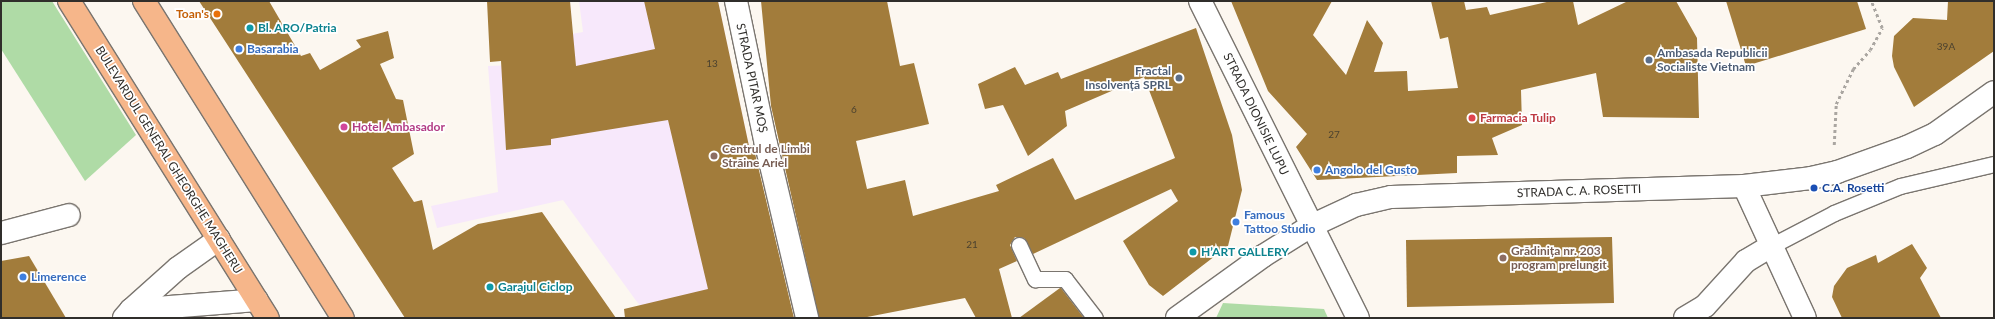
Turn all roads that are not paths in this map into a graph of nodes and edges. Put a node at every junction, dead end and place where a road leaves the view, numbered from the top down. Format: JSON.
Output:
{"nodes":[{"id":1,"x":69,"y":1,"type":"edge"},
{"id":2,"x":144,"y":1,"type":"edge"},
{"id":3,"x":736,"y":1,"type":"edge"},
{"id":4,"x":1200,"y":1,"type":"edge"},
{"id":5,"x":1994,"y":92,"type":"edge"},
{"id":6,"x":1994,"y":164,"type":"edge"},
{"id":7,"x":1744,"y":186,"type":"junction"},
{"id":8,"x":69,"y":215,"type":"dead end"},
{"id":9,"x":1311,"y":226,"type":"junction"},
{"id":10,"x":1,"y":233,"type":"edge"},
{"id":11,"x":219,"y":239,"type":"junction"},
{"id":12,"x":1019,"y":245,"type":"dead end"},
{"id":13,"x":1771,"y":246,"type":"junction"},
{"id":14,"x":263,"y":309,"type":"edge"},
{"id":15,"x":128,"y":314,"type":"edge"},
{"id":16,"x":1181,"y":317,"type":"edge"},
{"id":17,"x":343,"y":318,"type":"edge"},
{"id":18,"x":807,"y":318,"type":"edge"},
{"id":19,"x":1095,"y":318,"type":"edge"},
{"id":20,"x":1358,"y":318,"type":"edge"},
{"id":21,"x":1685,"y":318,"type":"edge"},
{"id":22,"x":1805,"y":318,"type":"edge"}],
"edges":[{"from":1,"to":11,"type":"main road","name":"BULEVARDUL GENERAL GHEORGHE MAGHERU"},
{"from":2,"to":17,"type":"main road"},
{"from":3,"to":18,"type":"street","name":"STRADA PITAR MOȘ"},
{"from":4,"to":9,"type":"street","name":"STRADA DIONISIE LUPU"},
{"from":5,"to":7,"type":"street","name":"STRADA C. A. ROSETTI"},
{"from":6,"to":13,"type":"lane"},
{"from":7,"to":9,"type":"street","name":"STRADA C. A. ROSETTI"},
{"from":7,"to":13,"type":"street"},
{"from":8,"to":10,"type":"street"},
{"from":9,"to":16,"type":"street","name":"STRADA C. A. ROSETTI"},
{"from":9,"to":20,"type":"street","name":"STRADA DIONISIE LUPU"},
{"from":11,"to":14,"type":"main road","name":"BULEVARDUL GENERAL GHEORGHE MAGHERU"},
{"from":11,"to":15,"type":"street"},
{"from":12,"to":19,"type":"lane"},
{"from":13,"to":21,"type":"street"},
{"from":13,"to":22,"type":"street"},
{"from":14,"to":15,"type":"street"}]}
